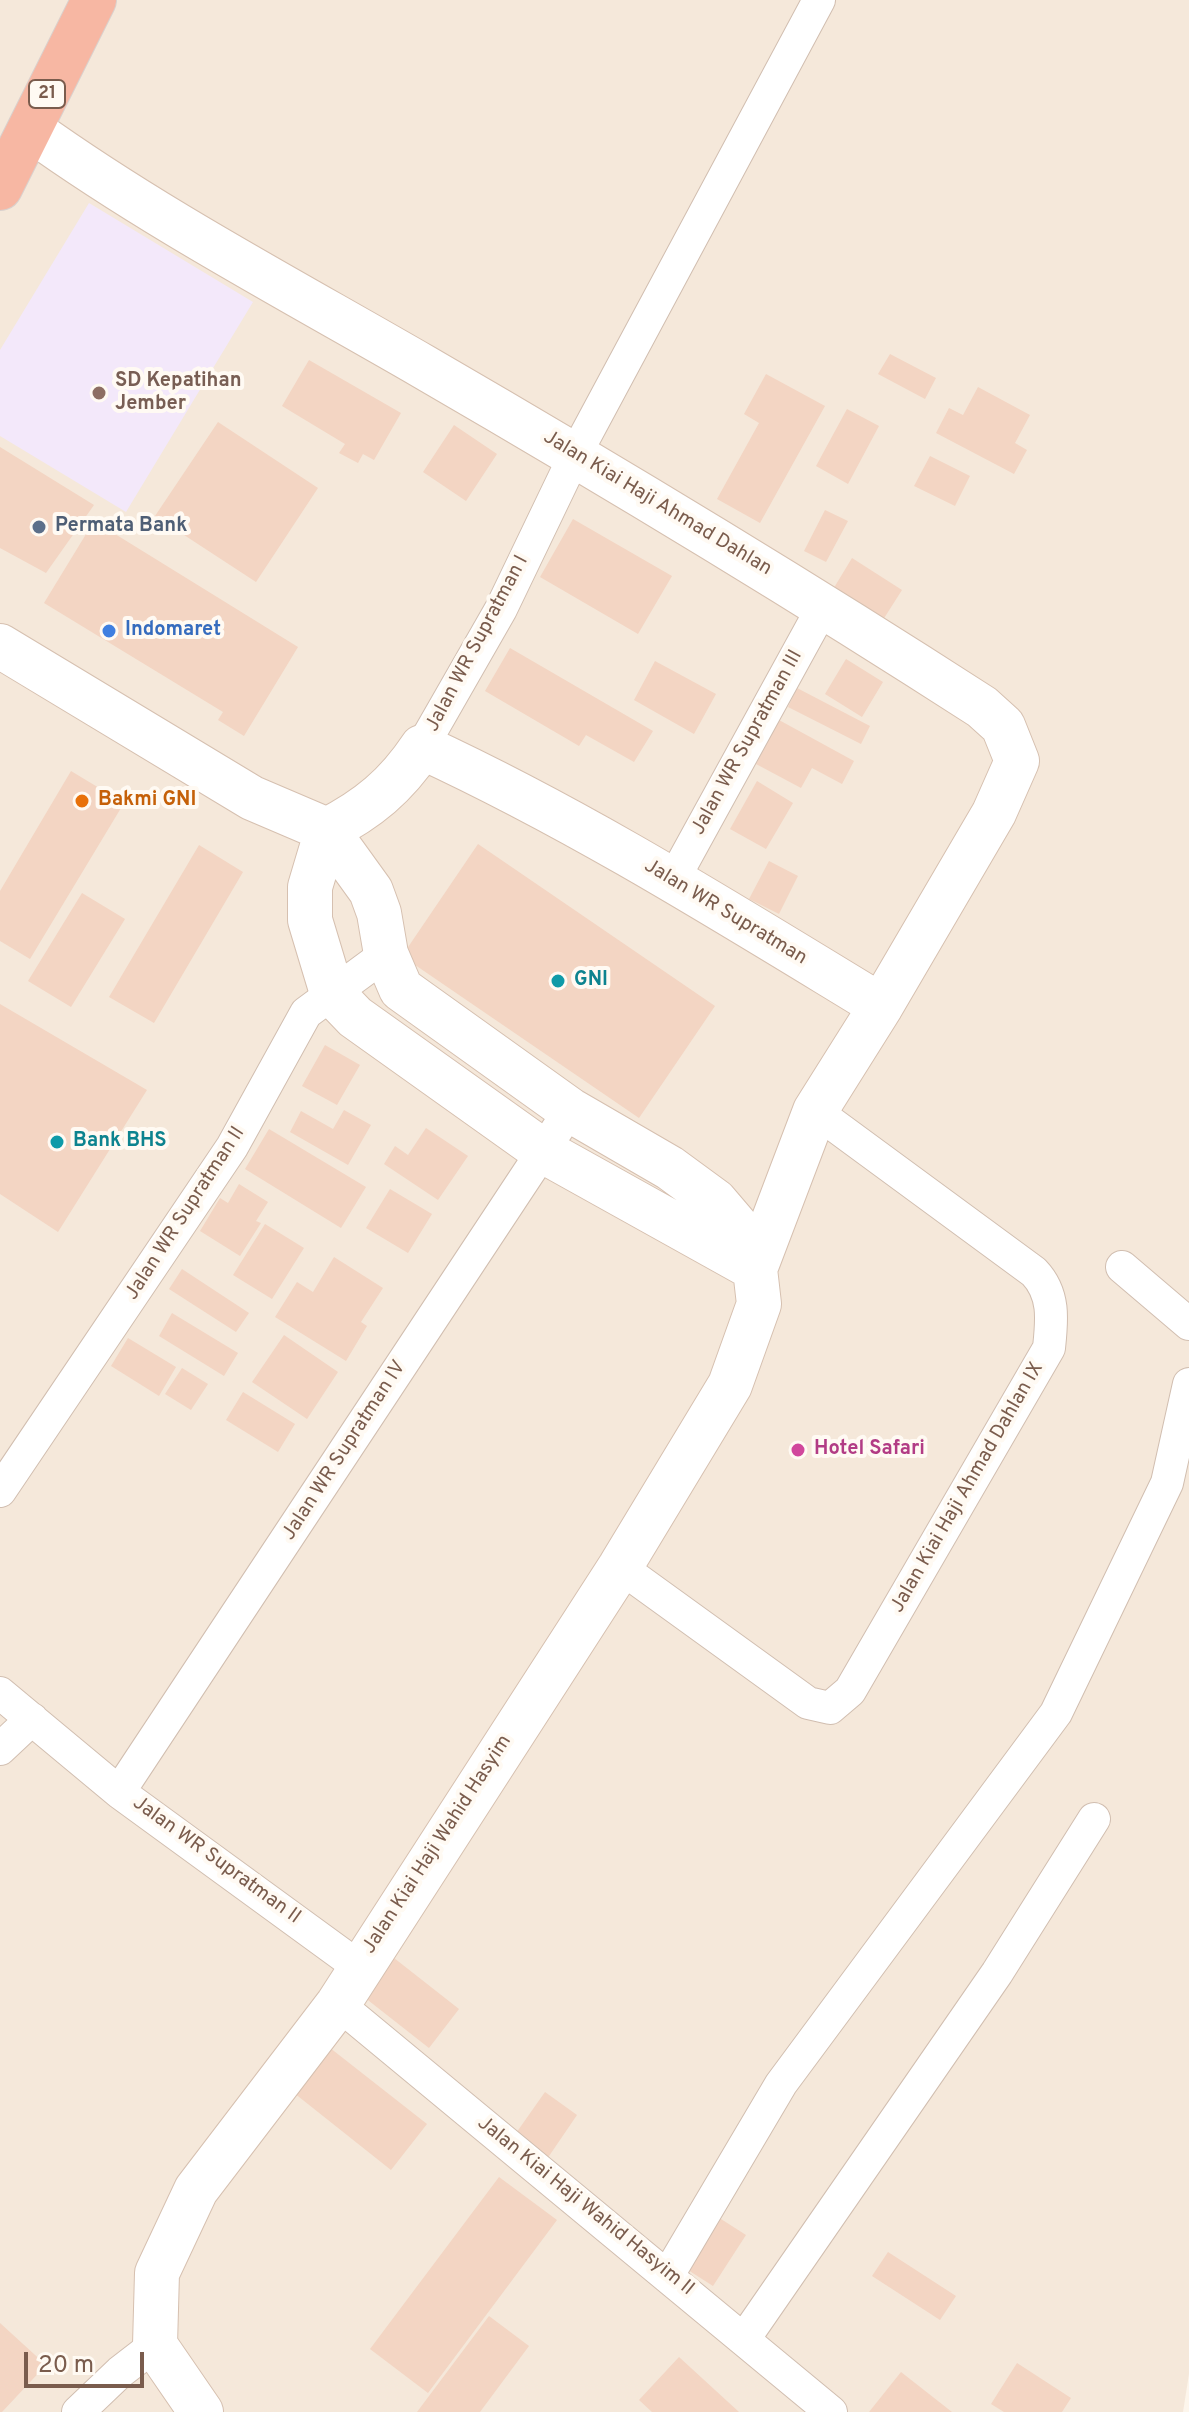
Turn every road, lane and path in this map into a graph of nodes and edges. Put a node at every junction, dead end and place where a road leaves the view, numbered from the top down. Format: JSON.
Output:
{"nodes":[{"id":1,"x":94,"y":0,"type":"edge"},
{"id":2,"x":819,"y":0,"type":"edge"},
{"id":3,"x":30,"y":129,"type":"junction"},
{"id":4,"x":0,"y":188,"type":"edge"},
{"id":5,"x":575,"y":455,"type":"junction"},
{"id":6,"x":824,"y":605,"type":"junction"},
{"id":7,"x":0,"y":646,"type":"edge"},
{"id":8,"x":422,"y":747,"type":"junction"},
{"id":9,"x":327,"y":830,"type":"junction"},
{"id":10,"x":673,"y":880,"type":"junction"},
{"id":11,"x":386,"y":954,"type":"junction"},
{"id":12,"x":332,"y":993,"type":"junction"},
{"id":13,"x":881,"y":1006,"type":"junction"},
{"id":14,"x":570,"y":1110,"type":"junction"},
{"id":15,"x":815,"y":1111,"type":"junction"},
{"id":16,"x":543,"y":1151,"type":"junction"},
{"id":17,"x":1122,"y":1267,"type":"dead end"},
{"id":18,"x":755,"y":1269,"type":"junction"},
{"id":19,"x":1189,"y":1324,"type":"edge"},
{"id":20,"x":1189,"y":1384,"type":"edge"},
{"id":21,"x":0,"y":1491,"type":"edge"},
{"id":22,"x":620,"y":1567,"type":"junction"},
{"id":23,"x":0,"y":1693,"type":"edge"},
{"id":24,"x":32,"y":1719,"type":"junction"},
{"id":25,"x":0,"y":1749,"type":"edge"},
{"id":26,"x":119,"y":1792,"type":"junction"},
{"id":27,"x":1094,"y":1819,"type":"dead end"},
{"id":28,"x":359,"y":1967,"type":"junction"},
{"id":29,"x":338,"y":2004,"type":"junction"},
{"id":30,"x":668,"y":2275,"type":"junction"},
{"id":31,"x":744,"y":2339,"type":"junction"},
{"id":32,"x":155,"y":2345,"type":"junction"},
{"id":33,"x":78,"y":2412,"type":"edge"},
{"id":34,"x":201,"y":2412,"type":"edge"},
{"id":35,"x":831,"y":2412,"type":"edge"}],
"edges":[{"from":1,"to":3,"type":"highway","number":"21"},
{"from":2,"to":5,"type":"street","name":"Jalan WR Supratman I"},
{"from":3,"to":4,"type":"highway","number":"21"},
{"from":3,"to":5,"type":"street","name":"Jalan Kiai Haji Ahmad Dahlan"},
{"from":5,"to":6,"type":"street","name":"Jalan Kiai Haji Ahmad Dahlan"},
{"from":5,"to":8,"type":"street","name":"Jalan WR Supratman I"},
{"from":6,"to":10,"type":"street","name":"Jalan WR Supratman III"},
{"from":6,"to":13,"type":"street","name":"Jalan Kiai Haji Ahmad Dahlan"},
{"from":7,"to":9,"type":"street"},
{"from":8,"to":9,"type":"street"},
{"from":8,"to":10,"type":"street","name":"Jalan WR Supratman"},
{"from":9,"to":11,"type":"street"},
{"from":9,"to":12,"type":"street"},
{"from":10,"to":13,"type":"street","name":"Jalan WR Supratman"},
{"from":11,"to":12,"type":"street","name":"Jalan WR Supratman II"},
{"from":11,"to":14,"type":"street"},
{"from":12,"to":16,"type":"street"},
{"from":12,"to":21,"type":"street","name":"Jalan WR Supratman II"},
{"from":13,"to":15,"type":"street"},
{"from":14,"to":16,"type":"street","name":"Jalan WR Supratman IV"},
{"from":14,"to":18,"type":"street"},
{"from":15,"to":18,"type":"street"},
{"from":15,"to":22,"type":"street","name":"Jalan Kiai Haji Ahmad Dahlan IX"},
{"from":16,"to":18,"type":"street"},
{"from":16,"to":26,"type":"street","name":"Jalan WR Supratman IV"},
{"from":17,"to":19,"type":"street"},
{"from":18,"to":22,"type":"street","name":"Jalan Kiai Haji Wahid Hasyim"},
{"from":20,"to":30,"type":"street"},
{"from":22,"to":28,"type":"street","name":"Jalan Kiai Haji Wahid Hasyim"},
{"from":23,"to":24,"type":"street","name":"Jalan WR Supratman II"},
{"from":24,"to":25,"type":"street"},
{"from":24,"to":26,"type":"street","name":"Jalan WR Supratman II"},
{"from":26,"to":28,"type":"street","name":"Jalan WR Supratman II"},
{"from":27,"to":31,"type":"street"},
{"from":28,"to":29,"type":"street","name":"Jalan Kiai Haji Wahid Hasyim"},
{"from":29,"to":30,"type":"street","name":"Jalan Kiai Haji Wahid Hasyim II"},
{"from":29,"to":32,"type":"street","name":"Jalan Kiai Haji Wahid Hasyim"},
{"from":30,"to":31,"type":"street","name":"Jalan Kiai Haji Wahid Hasyim II"},
{"from":31,"to":35,"type":"street","name":"Jalan Kiai Haji Wahid Hasyim II"},
{"from":32,"to":33,"type":"street"},
{"from":32,"to":34,"type":"street"}]}
